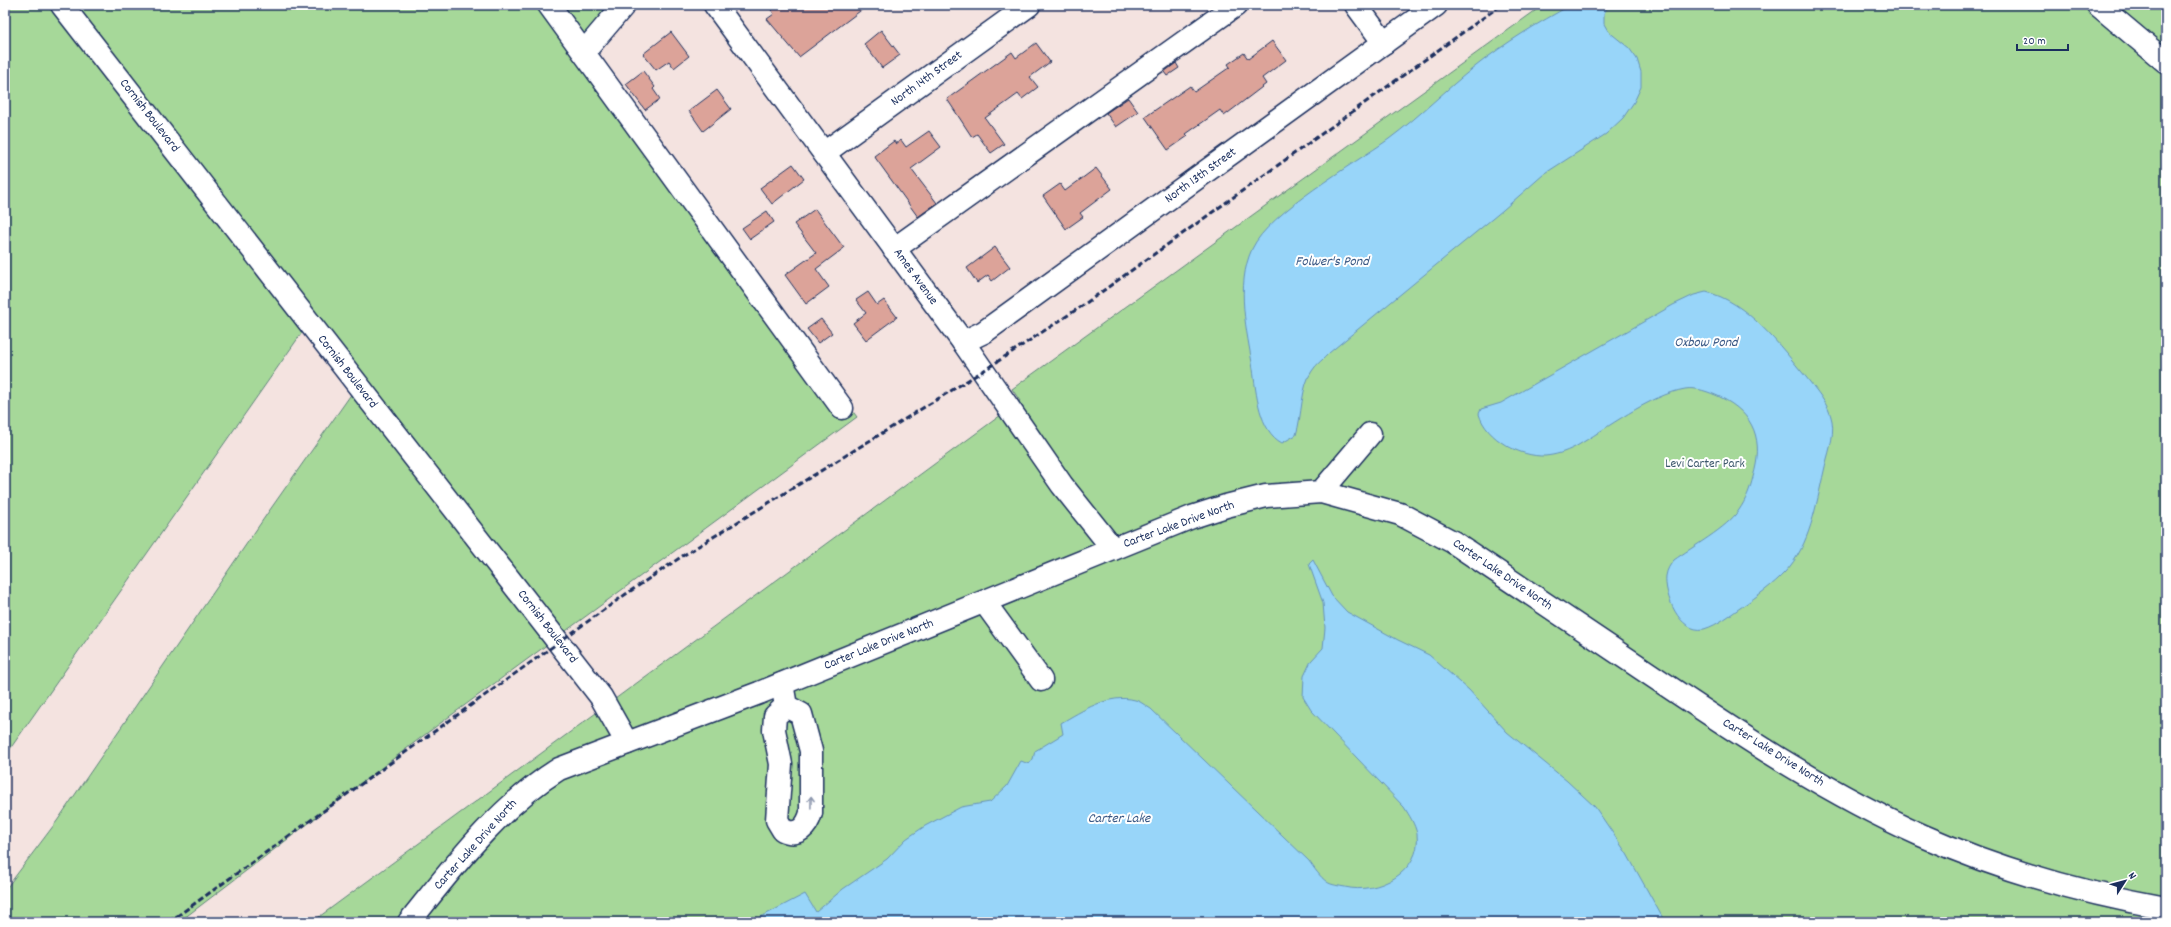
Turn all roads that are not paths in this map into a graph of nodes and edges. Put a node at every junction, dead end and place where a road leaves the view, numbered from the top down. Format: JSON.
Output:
{"nodes":[{"id":1,"x":62,"y":5,"type":"edge"},
{"id":2,"x":549,"y":5,"type":"edge"},
{"id":3,"x":624,"y":5,"type":"edge"},
{"id":4,"x":715,"y":5,"type":"edge"},
{"id":5,"x":1029,"y":5,"type":"edge"},
{"id":6,"x":1236,"y":5,"type":"edge"},
{"id":7,"x":1356,"y":5,"type":"edge"},
{"id":8,"x":1436,"y":5,"type":"edge"},
{"id":9,"x":2098,"y":5,"type":"edge"},
{"id":10,"x":1384,"y":43,"type":"junction"},
{"id":11,"x":584,"y":52,"type":"junction"},
{"id":12,"x":2166,"y":62,"type":"edge"},
{"id":13,"x":824,"y":154,"type":"junction"},
{"id":14,"x":894,"y":249,"type":"junction"},
{"id":15,"x":963,"y":342,"type":"junction"},
{"id":16,"x":842,"y":408,"type":"dead end"},
{"id":17,"x":1370,"y":434,"type":"dead end"},
{"id":18,"x":1321,"y":492,"type":"junction"},
{"id":19,"x":1113,"y":549,"type":"junction"},
{"id":20,"x":985,"y":602,"type":"junction"},
{"id":21,"x":1041,"y":680,"type":"dead end"},
{"id":22,"x":782,"y":684,"type":"junction"},
{"id":23,"x":786,"y":706,"type":"junction"},
{"id":24,"x":627,"y":742,"type":"junction"},
{"id":25,"x":2166,"y":908,"type":"edge"},
{"id":26,"x":409,"y":922,"type":"edge"}],
"edges":[{"from":1,"to":24,"type":"street","name":"Cornish Boulevard"},
{"from":2,"to":11,"type":"street"},
{"from":3,"to":11,"type":"street"},
{"from":4,"to":13,"type":"street","name":"Ames Avenue"},
{"from":5,"to":13,"type":"street","name":"North 14th Street"},
{"from":6,"to":14,"type":"street"},
{"from":7,"to":10,"type":"street"},
{"from":8,"to":10,"type":"street","name":"North 13th Street"},
{"from":9,"to":12,"type":"street"},
{"from":10,"to":15,"type":"street","name":"North 13th Street"},
{"from":11,"to":16,"type":"street"},
{"from":13,"to":14,"type":"street","name":"Ames Avenue"},
{"from":14,"to":15,"type":"street","name":"Ames Avenue"},
{"from":15,"to":19,"type":"street","name":"Ames Avenue"},
{"from":17,"to":18,"type":"street"},
{"from":18,"to":19,"type":"street","name":"Carter Lake Drive North"},
{"from":18,"to":25,"type":"street","name":"Carter Lake Drive North"},
{"from":19,"to":20,"type":"street","name":"Carter Lake Drive North"},
{"from":20,"to":21,"type":"street"},
{"from":20,"to":22,"type":"street","name":"Carter Lake Drive North"},
{"from":22,"to":23,"type":"street"},
{"from":22,"to":24,"type":"street","name":"Carter Lake Drive North"},
{"from":23,"to":23,"type":"street","one_way":true},
{"from":24,"to":26,"type":"street","name":"Carter Lake Drive North"}]}
